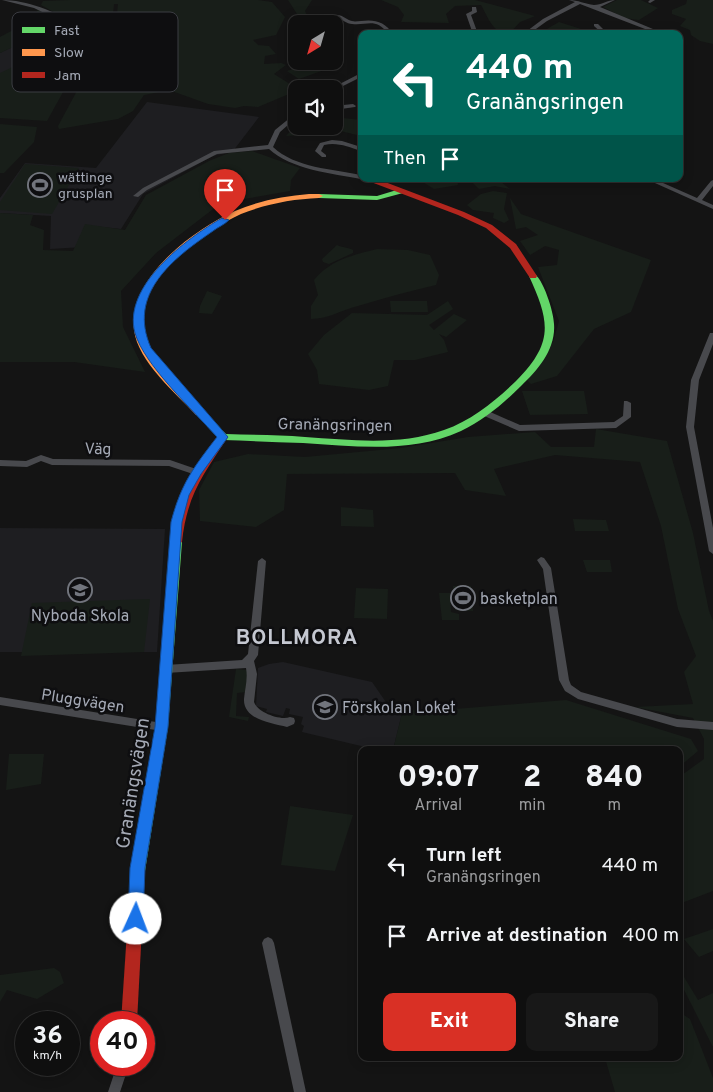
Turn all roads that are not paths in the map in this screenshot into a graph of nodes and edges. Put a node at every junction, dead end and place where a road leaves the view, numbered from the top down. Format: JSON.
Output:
{"nodes":[{"id":1,"x":4,"y":0,"type":"edge"},
{"id":2,"x":571,"y":0,"type":"edge"},
{"id":3,"x":613,"y":0,"type":"edge"},
{"id":4,"x":580,"y":2,"type":"junction"},
{"id":5,"x":596,"y":7,"type":"junction"},
{"id":6,"x":474,"y":8,"type":"dead end"},
{"id":7,"x":46,"y":12,"type":"edge"},
{"id":8,"x":343,"y":19,"type":"edge"},
{"id":9,"x":596,"y":25,"type":"dead end"},
{"id":10,"x":386,"y":30,"type":"edge"},
{"id":11,"x":474,"y":30,"type":"edge"},
{"id":12,"x":531,"y":30,"type":"edge"},
{"id":13,"x":602,"y":30,"type":"edge"},
{"id":14,"x":643,"y":30,"type":"edge"},
{"id":15,"x":358,"y":76,"type":"edge"},
{"id":16,"x":343,"y":84,"type":"edge"},
{"id":17,"x":353,"y":106,"type":"dead end"},
{"id":18,"x":343,"y":107,"type":"edge"},
{"id":19,"x":288,"y":121,"type":"edge"},
{"id":20,"x":270,"y":147,"type":"junction"},
{"id":21,"x":358,"y":148,"type":"edge"},
{"id":22,"x":324,"y":156,"type":"dead end"},
{"id":23,"x":358,"y":169,"type":"edge"},
{"id":24,"x":353,"y":175,"type":"junction"},
{"id":25,"x":358,"y":176,"type":"edge"},
{"id":26,"x":374,"y":182,"type":"edge"},
{"id":27,"x":656,"y":182,"type":"edge"},
{"id":28,"x":713,"y":182,"type":"edge"},
{"id":29,"x":400,"y":191,"type":"junction"},
{"id":30,"x":136,"y":196,"type":"dead end"},
{"id":31,"x":698,"y":201,"type":"junction"},
{"id":32,"x":713,"y":207,"type":"edge"},
{"id":33,"x":713,"y":336,"type":"edge"},
{"id":34,"x":627,"y":402,"type":"dead end"},
{"id":35,"x":485,"y":413,"type":"junction"},
{"id":36,"x":223,"y":437,"type":"junction"},
{"id":37,"x":0,"y":463,"type":"edge"},
{"id":38,"x":196,"y":472,"type":"junction"},
{"id":39,"x":709,"y":510,"type":"edge"},
{"id":40,"x":713,"y":550,"type":"edge"},
{"id":41,"x":541,"y":560,"type":"dead end"},
{"id":42,"x":262,"y":562,"type":"dead end"},
{"id":43,"x":249,"y":660,"type":"junction"},
{"id":44,"x":166,"y":669,"type":"junction"},
{"id":45,"x":0,"y":701,"type":"edge"},
{"id":46,"x":290,"y":721,"type":"dead end"},
{"id":47,"x":713,"y":726,"type":"edge"},
{"id":48,"x":162,"y":727,"type":"junction"},
{"id":49,"x":268,"y":943,"type":"dead end"},
{"id":50,"x":130,"y":1011,"type":"edge"},
{"id":51,"x":119,"y":1076,"type":"edge"},
{"id":52,"x":114,"y":1092,"type":"edge"},
{"id":53,"x":300,"y":1092,"type":"edge"}],
"edges":[{"from":1,"to":7,"type":"street"},
{"from":2,"to":4,"type":"street"},
{"from":3,"to":5,"type":"street"},
{"from":4,"to":5,"type":"street"},
{"from":4,"to":12,"type":"street"},
{"from":5,"to":14,"type":"street"},
{"from":6,"to":11,"type":"street"},
{"from":8,"to":10,"type":"street"},
{"from":9,"to":13,"type":"street"},
{"from":15,"to":16,"type":"street"},
{"from":17,"to":18,"type":"street"},
{"from":19,"to":20,"type":"street"},
{"from":20,"to":24,"type":"street"},
{"from":20,"to":30,"type":"street"},
{"from":21,"to":22,"type":"street"},
{"from":23,"to":24,"type":"street"},
{"from":24,"to":25,"type":"street"},
{"from":26,"to":29,"type":"street","name":"Granängsringen"},
{"from":27,"to":31,"type":"street"},
{"from":28,"to":31,"type":"street"},
{"from":29,"to":35,"type":"street","name":"Granängsringen"},
{"from":29,"to":36,"type":"street"},
{"from":31,"to":32,"type":"street"},
{"from":33,"to":39,"type":"street"},
{"from":34,"to":35,"type":"street"},
{"from":35,"to":36,"type":"street","name":"Granängsringen"},
{"from":36,"to":38,"type":"street","name":"Granängsvägen"},
{"from":37,"to":38,"type":"street","name":"Väg"},
{"from":38,"to":44,"type":"street","name":"Granängsvägen"},
{"from":39,"to":40,"type":"street"},
{"from":41,"to":47,"type":"street"},
{"from":42,"to":43,"type":"street"},
{"from":43,"to":44,"type":"street"},
{"from":43,"to":46,"type":"street"},
{"from":44,"to":48,"type":"street","name":"Granängsvägen"},
{"from":45,"to":48,"type":"street","name":"Pluggvägen"},
{"from":48,"to":50,"type":"street","name":"Granängsvägen"},
{"from":49,"to":53,"type":"street"},
{"from":51,"to":52,"type":"street"}]}
